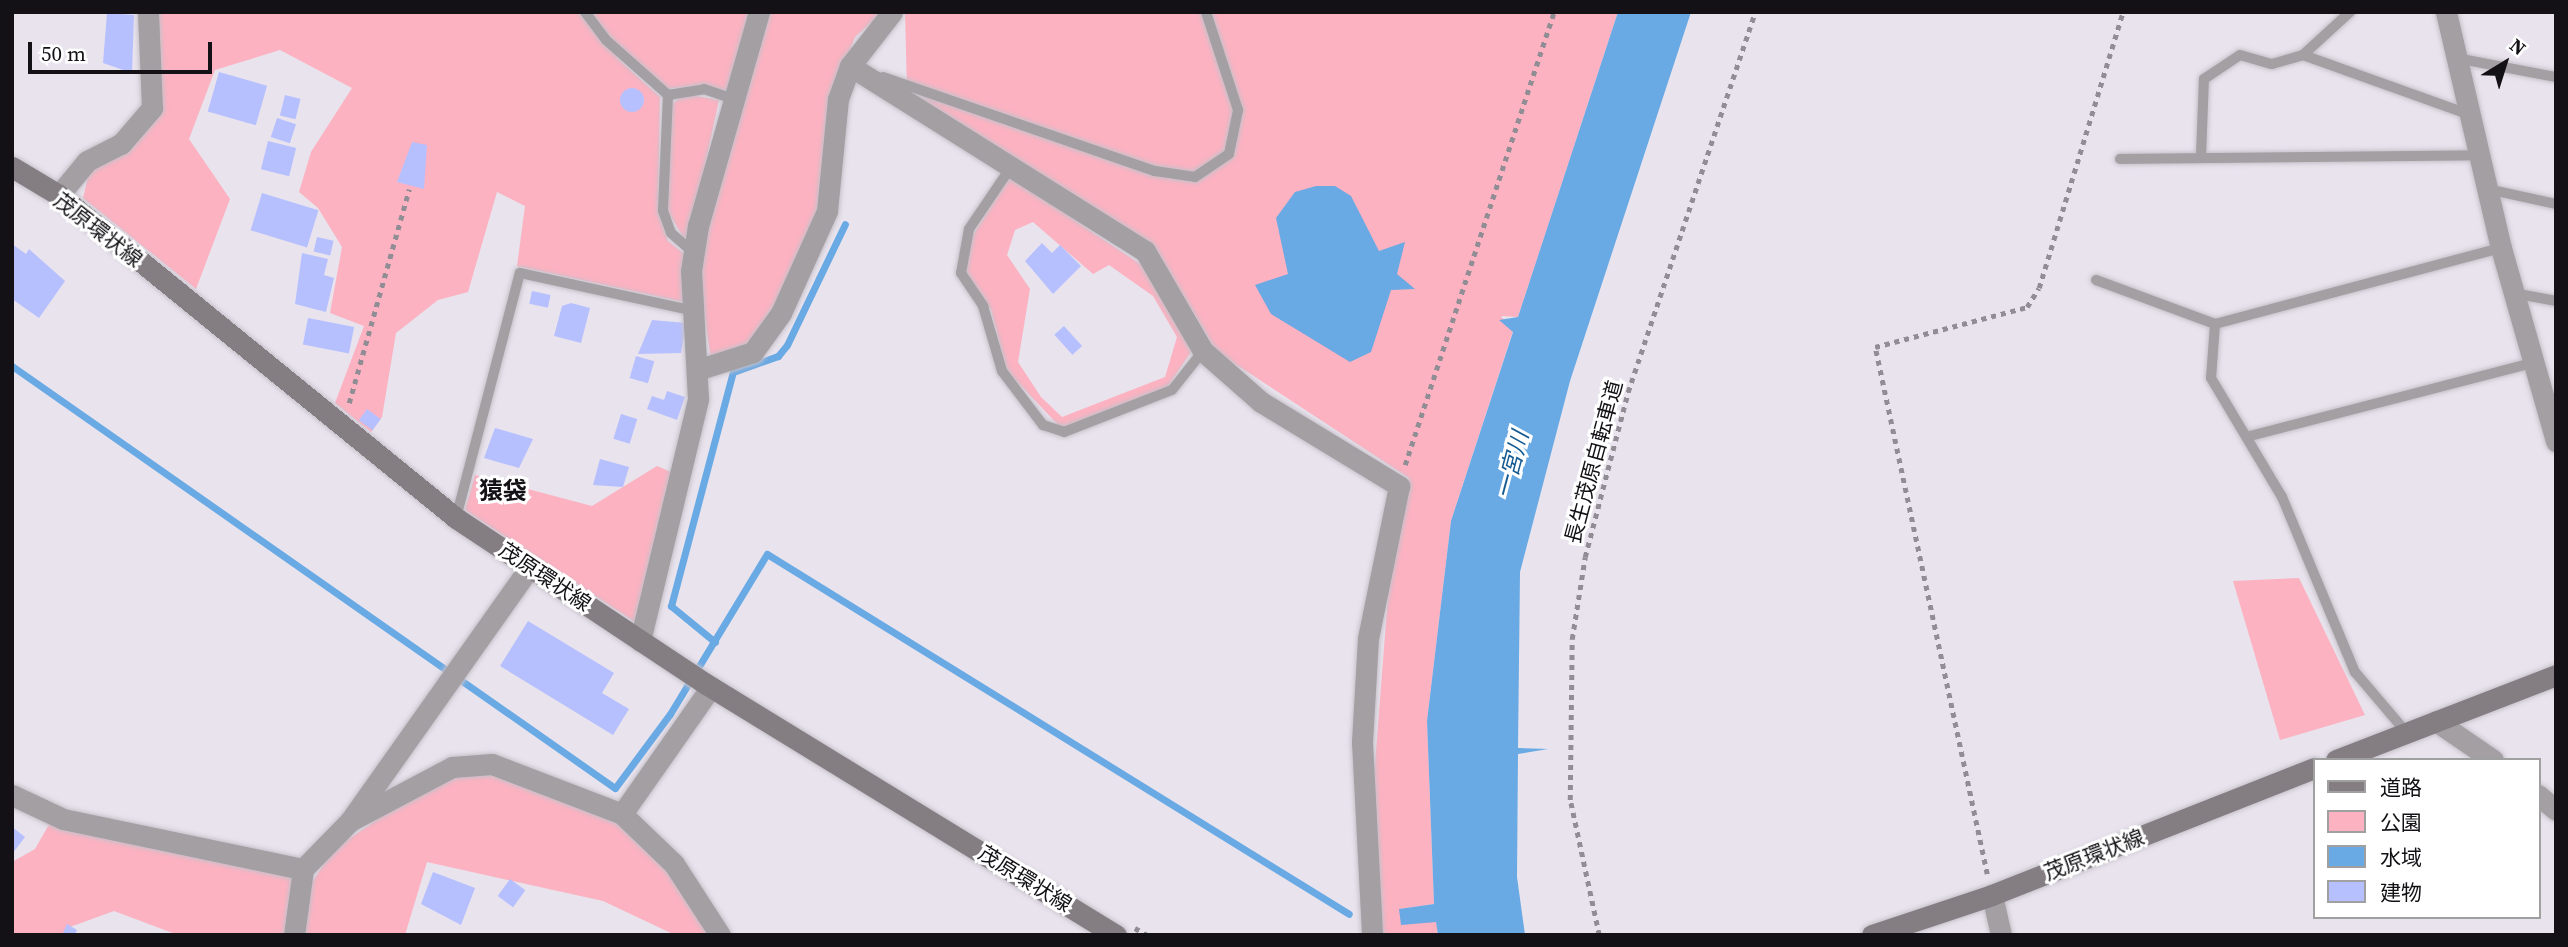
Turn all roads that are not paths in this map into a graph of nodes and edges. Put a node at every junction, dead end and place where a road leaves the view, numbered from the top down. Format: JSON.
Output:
{"nodes":[{"id":1,"x":148,"y":12,"type":"edge"},
{"id":2,"x":585,"y":12,"type":"edge"},
{"id":3,"x":759,"y":12,"type":"edge"},
{"id":4,"x":892,"y":12,"type":"edge"},
{"id":5,"x":1206,"y":12,"type":"edge"},
{"id":6,"x":2350,"y":12,"type":"edge"},
{"id":7,"x":2446,"y":12,"type":"edge"},
{"id":8,"x":2303,"y":55,"type":"junction"},
{"id":9,"x":2456,"y":58,"type":"junction"},
{"id":10,"x":850,"y":66,"type":"junction"},
{"id":11,"x":2556,"y":77,"type":"edge"},
{"id":12,"x":668,"y":95,"type":"junction"},
{"id":13,"x":733,"y":99,"type":"junction"},
{"id":14,"x":2468,"y":114,"type":"junction"},
{"id":15,"x":2478,"y":155,"type":"junction"},
{"id":16,"x":2201,"y":156,"type":"junction"},
{"id":17,"x":2120,"y":159,"type":"dead end"},
{"id":18,"x":12,"y":167,"type":"edge"},
{"id":19,"x":1011,"y":167,"type":"junction"},
{"id":20,"x":22,"y":185,"type":"edge"},
{"id":21,"x":2487,"y":188,"type":"junction"},
{"id":22,"x":59,"y":195,"type":"junction"},
{"id":23,"x":2556,"y":204,"type":"edge"},
{"id":24,"x":2501,"y":248,"type":"junction"},
{"id":25,"x":694,"y":253,"type":"junction"},
{"id":26,"x":2096,"y":280,"type":"dead end"},
{"id":27,"x":2514,"y":293,"type":"junction"},
{"id":28,"x":2556,"y":301,"type":"edge"},
{"id":29,"x":695,"y":311,"type":"junction"},
{"id":30,"x":2215,"y":324,"type":"junction"},
{"id":31,"x":1203,"y":351,"type":"junction"},
{"id":32,"x":2533,"y":363,"type":"junction"},
{"id":33,"x":700,"y":369,"type":"junction"},
{"id":34,"x":2250,"y":436,"type":"junction"},
{"id":35,"x":2556,"y":441,"type":"edge"},
{"id":36,"x":456,"y":518,"type":"junction"},
{"id":37,"x":530,"y":567,"type":"junction"},
{"id":38,"x":640,"y":641,"type":"junction"},
{"id":39,"x":2556,"y":675,"type":"edge"},
{"id":40,"x":708,"y":685,"type":"junction"},
{"id":41,"x":2436,"y":721,"type":"junction"},
{"id":42,"x":2406,"y":732,"type":"junction"},
{"id":43,"x":2341,"y":758,"type":"edge"},
{"id":44,"x":2490,"y":758,"type":"edge"},
{"id":45,"x":2312,"y":769,"type":"edge"},
{"id":46,"x":12,"y":795,"type":"edge"},
{"id":47,"x":2540,"y":797,"type":"edge"},
{"id":48,"x":2556,"y":810,"type":"edge"},
{"id":49,"x":622,"y":814,"type":"junction"},
{"id":50,"x":350,"y":821,"type":"junction"},
{"id":51,"x":303,"y":869,"type":"junction"},
{"id":52,"x":1992,"y":895,"type":"junction"},
{"id":53,"x":294,"y":935,"type":"edge"},
{"id":54,"x":720,"y":935,"type":"edge"},
{"id":55,"x":1116,"y":935,"type":"edge"},
{"id":56,"x":1372,"y":935,"type":"edge"},
{"id":57,"x":1872,"y":935,"type":"edge"},
{"id":58,"x":2001,"y":935,"type":"edge"}],
"edges":[{"from":1,"to":22,"type":"street"},
{"from":2,"to":12,"type":"lane"},
{"from":3,"to":13,"type":"street"},
{"from":4,"to":10,"type":"street"},
{"from":5,"to":10,"type":"lane"},
{"from":6,"to":8,"type":"lane"},
{"from":7,"to":9,"type":"street"},
{"from":8,"to":14,"type":"lane"},
{"from":8,"to":16,"type":"lane"},
{"from":9,"to":11,"type":"lane"},
{"from":9,"to":14,"type":"street"},
{"from":10,"to":19,"type":"street"},
{"from":10,"to":33,"type":"street"},
{"from":12,"to":13,"type":"lane"},
{"from":12,"to":25,"type":"lane"},
{"from":13,"to":25,"type":"street"},
{"from":14,"to":15,"type":"street"},
{"from":15,"to":16,"type":"lane"},
{"from":15,"to":21,"type":"street"},
{"from":16,"to":17,"type":"lane"},
{"from":18,"to":20,"type":"main road","name":"茂原環状線"},
{"from":19,"to":31,"type":"street"},
{"from":19,"to":31,"type":"lane"},
{"from":20,"to":22,"type":"main road","name":"茂原環状線"},
{"from":21,"to":23,"type":"lane"},
{"from":21,"to":24,"type":"street"},
{"from":22,"to":36,"type":"main road","name":"茂原環状線"},
{"from":24,"to":27,"type":"street"},
{"from":24,"to":30,"type":"lane"},
{"from":25,"to":29,"type":"street"},
{"from":26,"to":30,"type":"lane"},
{"from":27,"to":28,"type":"lane"},
{"from":27,"to":32,"type":"street"},
{"from":29,"to":33,"type":"street"},
{"from":29,"to":36,"type":"lane"},
{"from":30,"to":34,"type":"lane"},
{"from":31,"to":56,"type":"street"},
{"from":32,"to":34,"type":"lane"},
{"from":32,"to":35,"type":"street"},
{"from":33,"to":38,"type":"street"},
{"from":34,"to":42,"type":"lane"},
{"from":36,"to":37,"type":"main road","name":"茂原環状線"},
{"from":37,"to":38,"type":"main road","name":"茂原環状線"},
{"from":37,"to":50,"type":"street"},
{"from":38,"to":40,"type":"main road","name":"茂原環状線"},
{"from":39,"to":41,"type":"main road"},
{"from":40,"to":49,"type":"street"},
{"from":40,"to":55,"type":"main road","name":"茂原環状線"},
{"from":41,"to":42,"type":"main road"},
{"from":41,"to":44,"type":"street"},
{"from":42,"to":43,"type":"main road"},
{"from":45,"to":52,"type":"main road","name":"茂原環状線"},
{"from":46,"to":51,"type":"street"},
{"from":47,"to":48,"type":"street"},
{"from":49,"to":50,"type":"street"},
{"from":49,"to":54,"type":"street"},
{"from":50,"to":51,"type":"street"},
{"from":51,"to":53,"type":"street"},
{"from":52,"to":57,"type":"main road","name":"茂原環状線"},
{"from":52,"to":58,"type":"street"}]}
